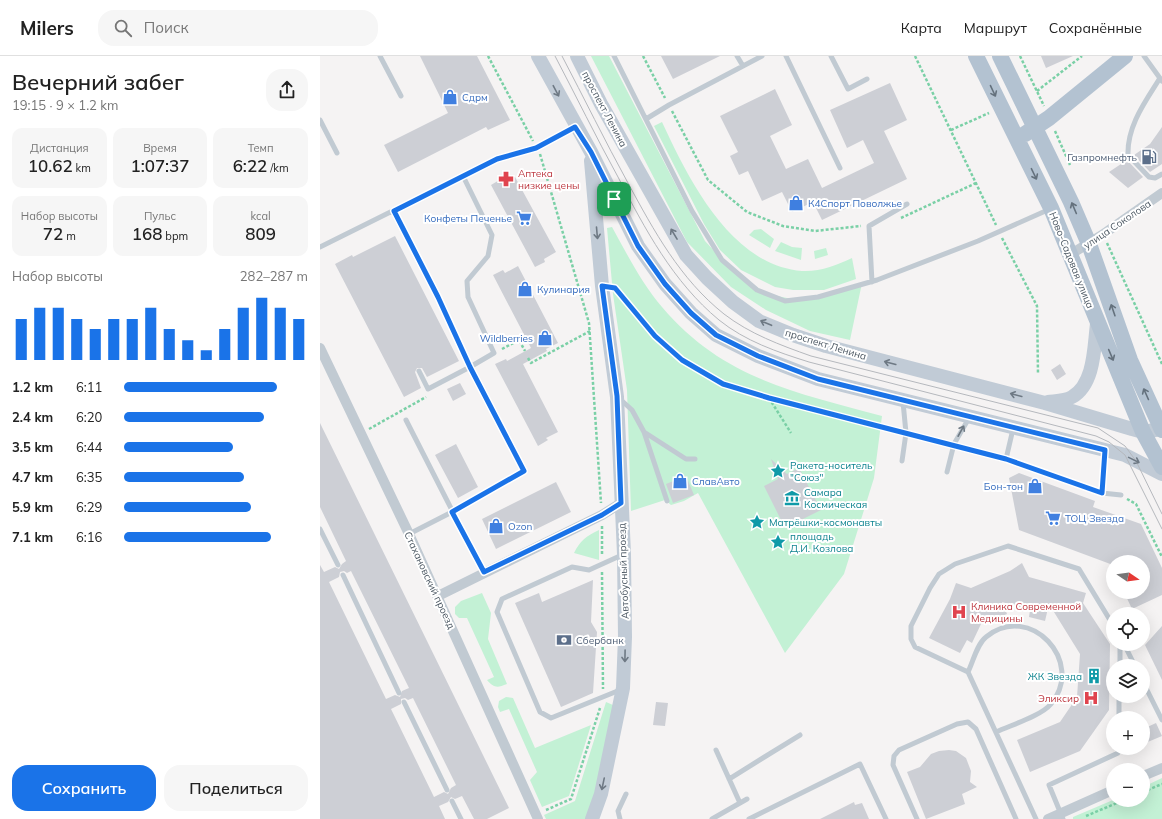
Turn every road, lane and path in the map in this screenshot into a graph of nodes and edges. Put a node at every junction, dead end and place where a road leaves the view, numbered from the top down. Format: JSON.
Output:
{"nodes":[{"id":1,"x":380,"y":56,"type":"edge"},
{"id":2,"x":488,"y":56,"type":"edge"},
{"id":3,"x":538,"y":56,"type":"edge"},
{"id":4,"x":577,"y":56,"type":"edge"},
{"id":5,"x":614,"y":56,"type":"edge"},
{"id":6,"x":643,"y":56,"type":"edge"},
{"id":7,"x":737,"y":56,"type":"edge"},
{"id":8,"x":762,"y":56,"type":"edge"},
{"id":9,"x":786,"y":56,"type":"edge"},
{"id":10,"x":831,"y":56,"type":"edge"},
{"id":11,"x":915,"y":56,"type":"edge"},
{"id":12,"x":976,"y":56,"type":"edge"},
{"id":13,"x":1000,"y":56,"type":"edge"},
{"id":14,"x":1082,"y":56,"type":"edge"},
{"id":15,"x":1125,"y":56,"type":"edge"},
{"id":16,"x":1144,"y":56,"type":"edge"},
{"id":17,"x":743,"y":66,"type":"junction"},
{"id":18,"x":867,"y":79,"type":"dead end"},
{"id":19,"x":1161,"y":79,"type":"edge"},
{"id":20,"x":1037,"y":91,"type":"dead end"},
{"id":21,"x":401,"y":96,"type":"dead end"},
{"id":22,"x":669,"y":105,"type":"junction"},
{"id":23,"x":646,"y":119,"type":"junction"},
{"id":24,"x":320,"y":120,"type":"edge"},
{"id":25,"x":575,"y":127,"type":"junction"},
{"id":26,"x":1034,"y":128,"type":"junction"},
{"id":27,"x":1017,"y":139,"type":"junction"},
{"id":28,"x":536,"y":148,"type":"junction"},
{"id":29,"x":591,"y":152,"type":"junction"},
{"id":30,"x":337,"y":153,"type":"dead end"},
{"id":31,"x":840,"y":168,"type":"dead end"},
{"id":32,"x":1162,"y":174,"type":"edge"},
{"id":33,"x":463,"y":176,"type":"junction"},
{"id":34,"x":976,"y":183,"type":"junction"},
{"id":35,"x":1162,"y":192,"type":"edge"},
{"id":36,"x":907,"y":204,"type":"dead end"},
{"id":37,"x":1051,"y":208,"type":"junction"},
{"id":38,"x":394,"y":211,"type":"junction"},
{"id":39,"x":915,"y":212,"type":"dead end"},
{"id":40,"x":869,"y":226,"type":"junction"},
{"id":41,"x":999,"y":232,"type":"junction"},
{"id":42,"x":1089,"y":244,"type":"junction"},
{"id":43,"x":320,"y":247,"type":"edge"},
{"id":44,"x":1071,"y":254,"type":"junction"},
{"id":45,"x":872,"y":282,"type":"junction"},
{"id":46,"x":602,"y":286,"type":"junction"},
{"id":47,"x":1097,"y":324,"type":"junction"},
{"id":48,"x":590,"y":331,"type":"junction"},
{"id":49,"x":320,"y":348,"type":"edge"},
{"id":50,"x":525,"y":351,"type":"dead end"},
{"id":51,"x":494,"y":354,"type":"junction"},
{"id":52,"x":528,"y":358,"type":"dead end"},
{"id":53,"x":470,"y":367,"type":"junction"},
{"id":54,"x":419,"y":371,"type":"dead end"},
{"id":55,"x":1038,"y":374,"type":"dead end"},
{"id":56,"x":428,"y":389,"type":"junction"},
{"id":57,"x":617,"y":396,"type":"junction"},
{"id":58,"x":769,"y":398,"type":"junction"},
{"id":59,"x":903,"y":399,"type":"junction"},
{"id":60,"x":1045,"y":403,"type":"junction"},
{"id":61,"x":970,"y":416,"type":"junction"},
{"id":62,"x":406,"y":420,"type":"dead end"},
{"id":63,"x":1014,"y":427,"type":"junction"},
{"id":64,"x":367,"y":430,"type":"dead end"},
{"id":65,"x":1162,"y":430,"type":"edge"},
{"id":66,"x":644,"y":432,"type":"junction"},
{"id":67,"x":1144,"y":432,"type":"junction"},
{"id":68,"x":791,"y":433,"type":"dead end"},
{"id":69,"x":906,"y":433,"type":"junction"},
{"id":70,"x":954,"y":444,"type":"junction"},
{"id":71,"x":1105,"y":450,"type":"junction"},
{"id":72,"x":695,"y":459,"type":"dead end"},
{"id":73,"x":1006,"y":459,"type":"junction"},
{"id":74,"x":902,"y":461,"type":"dead end"},
{"id":75,"x":1162,"y":467,"type":"edge"},
{"id":76,"x":947,"y":472,"type":"dead end"},
{"id":77,"x":1162,"y":474,"type":"edge"},
{"id":78,"x":1102,"y":493,"type":"junction"},
{"id":79,"x":1121,"y":495,"type":"joint"},
{"id":80,"x":667,"y":501,"type":"dead end"},
{"id":81,"x":621,"y":503,"type":"junction"},
{"id":82,"x":452,"y":512,"type":"junction"},
{"id":83,"x":602,"y":515,"type":"junction"},
{"id":84,"x":320,"y":529,"type":"edge"},
{"id":85,"x":409,"y":534,"type":"junction"},
{"id":86,"x":624,"y":554,"type":"junction"},
{"id":87,"x":1162,"y":557,"type":"edge"},
{"id":88,"x":602,"y":564,"type":"junction"},
{"id":89,"x":338,"y":566,"type":"dead end"},
{"id":90,"x":484,"y":572,"type":"junction"},
{"id":91,"x":343,"y":575,"type":"dead end"},
{"id":92,"x":438,"y":596,"type":"junction"},
{"id":93,"x":1106,"y":614,"type":"edge"},
{"id":94,"x":968,"y":672,"type":"junction"},
{"id":95,"x":623,"y":688,"type":"junction"},
{"id":96,"x":399,"y":692,"type":"dead end"},
{"id":97,"x":1150,"y":696,"type":"edge"},
{"id":98,"x":603,"y":698,"type":"junction"},
{"id":99,"x":404,"y":702,"type":"dead end"},
{"id":100,"x":1162,"y":720,"type":"edge"},
{"id":101,"x":996,"y":732,"type":"junction"},
{"id":102,"x":800,"y":734,"type":"dead end"},
{"id":103,"x":716,"y":750,"type":"dead end"},
{"id":104,"x":1114,"y":755,"type":"edge"},
{"id":105,"x":1162,"y":768,"type":"edge"},
{"id":106,"x":1150,"y":773,"type":"edge"},
{"id":107,"x":729,"y":779,"type":"junction"},
{"id":108,"x":1162,"y":784,"type":"edge"},
{"id":109,"x":1150,"y":789,"type":"edge"},
{"id":110,"x":447,"y":790,"type":"dead end"},
{"id":111,"x":626,"y":794,"type":"dead end"},
{"id":112,"x":1106,"y":794,"type":"edge"},
{"id":113,"x":747,"y":799,"type":"dead end"},
{"id":114,"x":452,"y":801,"type":"dead end"},
{"id":115,"x":740,"y":803,"type":"junction"},
{"id":116,"x":1107,"y":807,"type":"edge"},
{"id":117,"x":537,"y":816,"type":"edge"},
{"id":118,"x":1062,"y":816,"type":"edge"},
{"id":119,"x":1085,"y":816,"type":"dead end"},
{"id":120,"x":461,"y":819,"type":"edge"},
{"id":121,"x":592,"y":819,"type":"edge"},
{"id":122,"x":620,"y":819,"type":"edge"},
{"id":123,"x":712,"y":819,"type":"edge"},
{"id":124,"x":749,"y":819,"type":"edge"},
{"id":125,"x":886,"y":819,"type":"edge"},
{"id":126,"x":917,"y":819,"type":"edge"},
{"id":127,"x":1016,"y":819,"type":"edge"},
{"id":128,"x":1036,"y":819,"type":"edge"},
{"id":129,"x":1048,"y":819,"type":"edge"}],
"edges":[{"from":1,"to":21,"type":"lane"},
{"from":2,"to":28,"type":"path"},
{"from":3,"to":25,"type":"main road","one_way":true},
{"from":60,"to":4,"type":"main road","name":"проспект Ленина","one_way":true},
{"from":5,"to":23,"type":"lane"},
{"from":6,"to":22,"type":"path"},
{"from":7,"to":17,"type":"lane"},
{"from":8,"to":17,"type":"lane"},
{"from":9,"to":31,"type":"lane"},
{"from":10,"to":18,"type":"lane"},
{"from":11,"to":34,"type":"path"},
{"from":12,"to":27,"type":"main road","name":"Ново-Садовая улица","one_way":true},
{"from":13,"to":26,"type":"main road","name":"Ново-Садовая улица"},
{"from":14,"to":20,"type":"path"},
{"from":15,"to":26,"type":"main road"},
{"from":16,"to":19,"type":"lane"},
{"from":17,"to":22,"type":"lane"},
{"from":19,"to":32,"type":"lane"},
{"from":22,"to":23,"type":"lane"},
{"from":22,"to":40,"type":"path"},
{"from":23,"to":45,"type":"lane"},
{"from":24,"to":30,"type":"lane"},
{"from":25,"to":28,"type":"lane"},
{"from":25,"to":29,"type":"main road"},
{"from":26,"to":27,"type":"main road"},
{"from":42,"to":26,"type":"main road","name":"Ново-Садовая улица","one_way":true},
{"from":27,"to":37,"type":"main road","name":"Ново-Садовая улица","one_way":true},
{"from":28,"to":33,"type":"lane"},
{"from":28,"to":48,"type":"path"},
{"from":29,"to":46,"type":"main road","name":"Автобусный проезд","one_way":true},
{"from":29,"to":59,"type":"main road"},
{"from":33,"to":38,"type":"lane"},
{"from":33,"to":51,"type":"lane"},
{"from":34,"to":39,"type":"path"},
{"from":34,"to":41,"type":"path"},
{"from":35,"to":42,"type":"street","name":"улица Соколова"},
{"from":36,"to":40,"type":"lane"},
{"from":37,"to":41,"type":"lane"},
{"from":37,"to":44,"type":"main road","name":"Ново-Садовая улица"},
{"from":38,"to":43,"type":"lane"},
{"from":38,"to":53,"type":"lane"},
{"from":40,"to":45,"type":"lane"},
{"from":41,"to":45,"type":"lane"},
{"from":41,"to":55,"type":"path"},
{"from":42,"to":44,"type":"street","name":"улица Соколова"},
{"from":65,"to":42,"type":"main road","name":"Ново-Садовая улица","one_way":true},
{"from":44,"to":47,"type":"main road","name":"Ново-Садовая улица"},
{"from":46,"to":57,"type":"main road","name":"Автобусный проезд"},
{"from":46,"to":58,"type":"path"},
{"from":47,"to":60,"type":"main road"},
{"from":47,"to":67,"type":"main road","name":"Ново-Садовая улица","one_way":true},
{"from":48,"to":52,"type":"path"},
{"from":48,"to":83,"type":"path"},
{"from":49,"to":85,"type":"street","name":"Стахановский проезд"},
{"from":50,"to":51,"type":"path"},
{"from":51,"to":53,"type":"lane"},
{"from":53,"to":56,"type":"lane"},
{"from":53,"to":82,"type":"lane"},
{"from":54,"to":56,"type":"lane"},
{"from":56,"to":64,"type":"path"},
{"from":57,"to":66,"type":"lane"},
{"from":57,"to":81,"type":"main road","name":"Автобусный проезд"},
{"from":58,"to":68,"type":"path"},
{"from":58,"to":69,"type":"path"},
{"from":59,"to":61,"type":"main road"},
{"from":59,"to":69,"type":"lane"},
{"from":60,"to":67,"type":"main road","name":"проспект Ленина"},
{"from":61,"to":63,"type":"main road"},
{"from":70,"to":61,"type":"lane","one_way":true},
{"from":62,"to":82,"type":"lane"},
{"from":63,"to":71,"type":"main road"},
{"from":63,"to":73,"type":"lane"},
{"from":65,"to":67,"type":"main road","name":"проспект Ленина"},
{"from":66,"to":72,"type":"lane"},
{"from":66,"to":80,"type":"lane"},
{"from":67,"to":75,"type":"main road","name":"Ново-Садовая улица"},
{"from":69,"to":70,"type":"path"},
{"from":69,"to":74,"type":"lane"},
{"from":70,"to":73,"type":"path"},
{"from":70,"to":76,"type":"lane"},
{"from":71,"to":77,"type":"main road","one_way":true},
{"from":71,"to":78,"type":"lane"},
{"from":73,"to":78,"type":"lane"},
{"from":78,"to":79,"type":"lane"},
{"from":79,"to":87,"type":"path"},
{"from":81,"to":83,"type":"street"},
{"from":81,"to":86,"type":"main road","name":"Автобусный проезд"},
{"from":82,"to":85,"type":"lane"},
{"from":82,"to":90,"type":"lane"},
{"from":83,"to":88,"type":"path"},
{"from":83,"to":90,"type":"street"},
{"from":84,"to":89,"type":"lane"},
{"from":85,"to":92,"type":"street","name":"Стахановский проезд"},
{"from":86,"to":88,"type":"lane"},
{"from":86,"to":95,"type":"main road","name":"Автобусный проезд","one_way":true},
{"from":88,"to":98,"type":"path"},
{"from":88,"to":98,"type":"lane"},
{"from":90,"to":92,"type":"street"},
{"from":91,"to":96,"type":"lane"},
{"from":92,"to":117,"type":"street","name":"Стахановский проезд"},
{"from":93,"to":94,"type":"lane"},
{"from":94,"to":101,"type":"lane"},
{"from":94,"to":101,"type":"lane"},
{"from":95,"to":98,"type":"lane"},
{"from":95,"to":121,"type":"main road","name":"Автобусный проезд","one_way":true},
{"from":97,"to":100,"type":"lane"},
{"from":98,"to":117,"type":"path"},
{"from":99,"to":110,"type":"lane"},
{"from":101,"to":128,"type":"lane"},
{"from":102,"to":107,"type":"lane"},
{"from":103,"to":107,"type":"lane"},
{"from":104,"to":118,"type":"lane"},
{"from":105,"to":106,"type":"street"},
{"from":107,"to":115,"type":"lane"},
{"from":108,"to":109,"type":"path"},
{"from":111,"to":122,"type":"lane"},
{"from":112,"to":118,"type":"street"},
{"from":113,"to":115,"type":"lane"},
{"from":114,"to":120,"type":"lane"},
{"from":115,"to":123,"type":"lane"},
{"from":116,"to":119,"type":"path"},
{"from":118,"to":129,"type":"street"},
{"from":124,"to":125,"type":"lane"},
{"from":126,"to":127,"type":"lane"}]}
